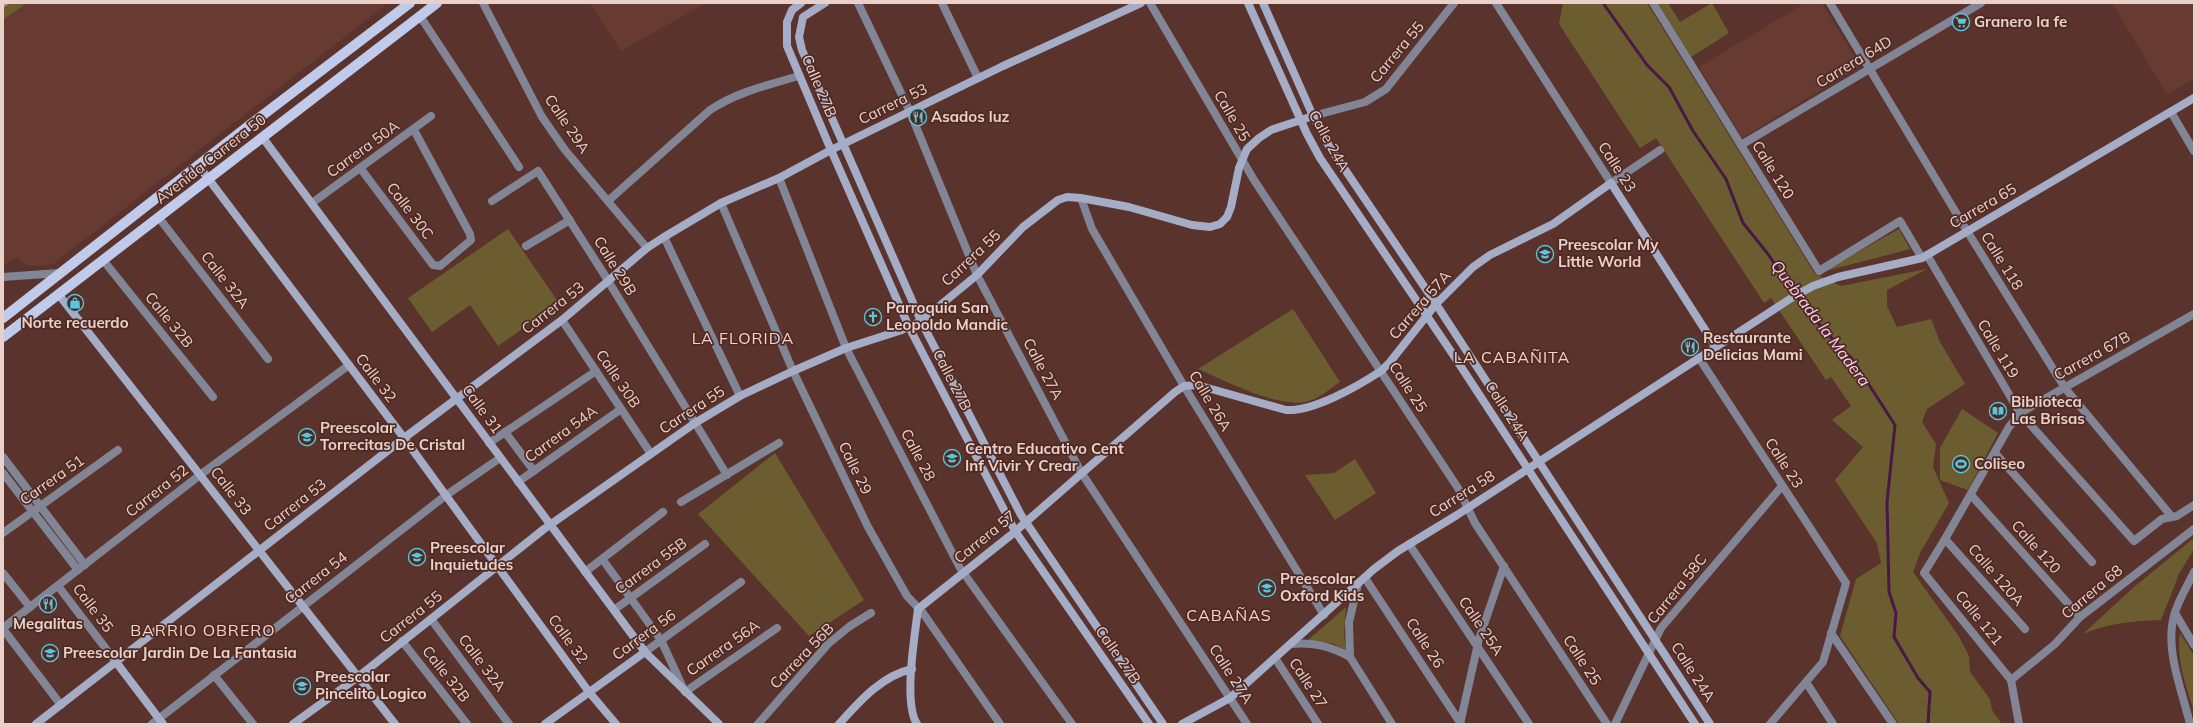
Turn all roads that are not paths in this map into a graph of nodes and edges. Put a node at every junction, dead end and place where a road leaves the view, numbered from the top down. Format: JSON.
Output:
{"nodes":[{"id":1,"x":410,"y":3,"type":"edge"},
{"id":2,"x":437,"y":3,"type":"edge"},
{"id":3,"x":483,"y":3,"type":"edge"},
{"id":4,"x":801,"y":3,"type":"edge"},
{"id":5,"x":825,"y":3,"type":"edge"},
{"id":6,"x":858,"y":3,"type":"edge"},
{"id":7,"x":942,"y":3,"type":"edge"},
{"id":8,"x":1141,"y":3,"type":"edge"},
{"id":9,"x":1150,"y":3,"type":"edge"},
{"id":10,"x":1248,"y":3,"type":"edge"},
{"id":11,"x":1263,"y":3,"type":"edge"},
{"id":12,"x":1454,"y":3,"type":"edge"},
{"id":13,"x":1496,"y":3,"type":"edge"},
{"id":14,"x":1654,"y":3,"type":"edge"},
{"id":15,"x":1830,"y":3,"type":"edge"},
{"id":16,"x":1981,"y":3,"type":"edge"},
{"id":17,"x":420,"y":16,"type":"junction"},
{"id":18,"x":1870,"y":68,"type":"junction"},
{"id":19,"x":799,"y":76,"type":"junction"},
{"id":20,"x":978,"y":78,"type":"junction"},
{"id":21,"x":2194,"y":98,"type":"edge"},
{"id":22,"x":910,"y":112,"type":"junction"},
{"id":23,"x":2171,"y":112,"type":"junction"},
{"id":24,"x":430,"y":116,"type":"dead end"},
{"id":25,"x":1313,"y":116,"type":"junction"},
{"id":26,"x":1300,"y":120,"type":"junction"},
{"id":27,"x":414,"y":130,"type":"junction"},
{"id":28,"x":263,"y":138,"type":"junction"},
{"id":29,"x":843,"y":144,"type":"junction"},
{"id":30,"x":1741,"y":145,"type":"junction"},
{"id":31,"x":831,"y":150,"type":"junction"},
{"id":32,"x":1660,"y":150,"type":"dead end"},
{"id":33,"x":2194,"y":151,"type":"edge"},
{"id":34,"x":1241,"y":160,"type":"junction"},
{"id":35,"x":198,"y":165,"type":"junction"},
{"id":36,"x":519,"y":167,"type":"dead end"},
{"id":37,"x":361,"y":169,"type":"junction"},
{"id":38,"x":780,"y":178,"type":"junction"},
{"id":39,"x":208,"y":179,"type":"junction"},
{"id":40,"x":1611,"y":183,"type":"junction"},
{"id":41,"x":1081,"y":198,"type":"junction"},
{"id":42,"x":492,"y":201,"type":"dead end"},
{"id":43,"x":608,"y":201,"type":"junction"},
{"id":44,"x":312,"y":203,"type":"junction"},
{"id":45,"x":721,"y":203,"type":"junction"},
{"id":46,"x":159,"y":218,"type":"junction"},
{"id":47,"x":570,"y":220,"type":"junction"},
{"id":48,"x":1900,"y":221,"type":"joint"},
{"id":49,"x":1967,"y":231,"type":"junction"},
{"id":50,"x":664,"y":236,"type":"junction"},
{"id":51,"x":526,"y":246,"type":"dead end"},
{"id":52,"x":648,"y":248,"type":"junction"},
{"id":53,"x":1924,"y":256,"type":"junction"},
{"id":54,"x":103,"y":260,"type":"junction"},
{"id":55,"x":59,"y":273,"type":"junction"},
{"id":56,"x":976,"y":275,"type":"junction"},
{"id":57,"x":3,"y":277,"type":"edge"},
{"id":58,"x":609,"y":282,"type":"junction"},
{"id":59,"x":59,"y":295,"type":"junction"},
{"id":60,"x":1436,"y":304,"type":"junction"},
{"id":61,"x":1774,"y":309,"type":"joint"},
{"id":62,"x":2194,"y":314,"type":"edge"},
{"id":63,"x":1426,"y":315,"type":"junction"},
{"id":64,"x":3,"y":318,"type":"edge"},
{"id":65,"x":562,"y":320,"type":"junction"},
{"id":66,"x":921,"y":321,"type":"junction"},
{"id":67,"x":909,"y":327,"type":"junction"},
{"id":68,"x":3,"y":337,"type":"edge"},
{"id":69,"x":1716,"y":347,"type":"junction"},
{"id":70,"x":846,"y":348,"type":"junction"},
{"id":71,"x":1699,"y":358,"type":"junction"},
{"id":72,"x":268,"y":359,"type":"dead end"},
{"id":73,"x":349,"y":365,"type":"junction"},
{"id":74,"x":596,"y":371,"type":"junction"},
{"id":75,"x":1381,"y":371,"type":"junction"},
{"id":76,"x":793,"y":372,"type":"junction"},
{"id":77,"x":1184,"y":386,"type":"junction"},
{"id":78,"x":2065,"y":388,"type":"junction"},
{"id":79,"x":740,"y":396,"type":"junction"},
{"id":80,"x":213,"y":397,"type":"dead end"},
{"id":81,"x":457,"y":399,"type":"junction"},
{"id":82,"x":621,"y":409,"type":"junction"},
{"id":83,"x":2020,"y":413,"type":"junction"},
{"id":84,"x":695,"y":423,"type":"junction"},
{"id":85,"x":505,"y":432,"type":"junction"},
{"id":86,"x":404,"y":438,"type":"junction"},
{"id":87,"x":779,"y":443,"type":"dead end"},
{"id":88,"x":490,"y":444,"type":"junction"},
{"id":89,"x":118,"y":450,"type":"dead end"},
{"id":90,"x":1995,"y":453,"type":"junction"},
{"id":91,"x":651,"y":454,"type":"junction"},
{"id":92,"x":3,"y":457,"type":"edge"},
{"id":93,"x":500,"y":458,"type":"junction"},
{"id":94,"x":1539,"y":462,"type":"junction"},
{"id":95,"x":1528,"y":469,"type":"junction"},
{"id":96,"x":534,"y":471,"type":"junction"},
{"id":97,"x":3,"y":472,"type":"edge"},
{"id":98,"x":1081,"y":472,"type":"junction"},
{"id":99,"x":200,"y":475,"type":"junction"},
{"id":100,"x":727,"y":475,"type":"junction"},
{"id":101,"x":518,"y":482,"type":"junction"},
{"id":102,"x":1782,"y":486,"type":"junction"},
{"id":103,"x":1972,"y":494,"type":"junction"},
{"id":104,"x":445,"y":496,"type":"junction"},
{"id":105,"x":681,"y":502,"type":"dead end"},
{"id":106,"x":40,"y":505,"type":"junction"},
{"id":107,"x":2194,"y":505,"type":"edge"},
{"id":108,"x":1468,"y":508,"type":"junction"},
{"id":109,"x":32,"y":510,"type":"junction"},
{"id":110,"x":663,"y":512,"type":"dead end"},
{"id":111,"x":2172,"y":517,"type":"junction"},
{"id":112,"x":1026,"y":521,"type":"junction"},
{"id":113,"x":549,"y":525,"type":"junction"},
{"id":114,"x":2194,"y":529,"type":"edge"},
{"id":115,"x":1015,"y":531,"type":"junction"},
{"id":116,"x":3,"y":533,"type":"edge"},
{"id":117,"x":1945,"y":539,"type":"junction"},
{"id":118,"x":706,"y":544,"type":"dead end"},
{"id":119,"x":1409,"y":544,"type":"junction"},
{"id":120,"x":259,"y":550,"type":"junction"},
{"id":121,"x":603,"y":560,"type":"junction"},
{"id":122,"x":2092,"y":562,"type":"dead end"},
{"id":123,"x":498,"y":566,"type":"junction"},
{"id":124,"x":1504,"y":566,"type":"junction"},
{"id":125,"x":81,"y":567,"type":"junction"},
{"id":126,"x":585,"y":572,"type":"junction"},
{"id":127,"x":963,"y":572,"type":"junction"},
{"id":128,"x":2194,"y":572,"type":"edge"},
{"id":129,"x":3,"y":573,"type":"edge"},
{"id":130,"x":1924,"y":573,"type":"joint"},
{"id":131,"x":1365,"y":578,"type":"junction"},
{"id":132,"x":741,"y":582,"type":"dead end"},
{"id":133,"x":1358,"y":584,"type":"junction"},
{"id":134,"x":58,"y":586,"type":"junction"},
{"id":135,"x":631,"y":597,"type":"junction"},
{"id":136,"x":303,"y":606,"type":"junction"},
{"id":137,"x":30,"y":607,"type":"junction"},
{"id":138,"x":918,"y":609,"type":"junction"},
{"id":139,"x":614,"y":610,"type":"junction"},
{"id":140,"x":871,"y":613,"type":"dead end"},
{"id":141,"x":2175,"y":613,"type":"junction"},
{"id":142,"x":1324,"y":614,"type":"junction"},
{"id":143,"x":2080,"y":617,"type":"junction"},
{"id":144,"x":431,"y":620,"type":"junction"},
{"id":145,"x":777,"y":628,"type":"dead end"},
{"id":146,"x":3,"y":629,"type":"edge"},
{"id":147,"x":2025,"y":629,"type":"dead end"},
{"id":148,"x":1831,"y":633,"type":"junction"},
{"id":149,"x":1655,"y":639,"type":"junction"},
{"id":150,"x":662,"y":640,"type":"junction"},
{"id":151,"x":402,"y":641,"type":"junction"},
{"id":152,"x":1290,"y":644,"type":"junction"},
{"id":153,"x":2194,"y":645,"type":"edge"},
{"id":154,"x":1478,"y":646,"type":"junction"},
{"id":155,"x":645,"y":652,"type":"junction"},
{"id":156,"x":1649,"y":653,"type":"junction"},
{"id":157,"x":1350,"y":656,"type":"junction"},
{"id":158,"x":1275,"y":658,"type":"junction"},
{"id":159,"x":116,"y":662,"type":"junction"},
{"id":160,"x":912,"y":669,"type":"junction"},
{"id":161,"x":214,"y":675,"type":"junction"},
{"id":162,"x":358,"y":677,"type":"junction"},
{"id":163,"x":2012,"y":680,"type":"junction"},
{"id":164,"x":1806,"y":682,"type":"junction"},
{"id":165,"x":590,"y":692,"type":"junction"},
{"id":166,"x":685,"y":692,"type":"junction"},
{"id":167,"x":1230,"y":698,"type":"junction"},
{"id":168,"x":61,"y":705,"type":"junction"},
{"id":169,"x":161,"y":721,"type":"edge"},
{"id":170,"x":296,"y":723,"type":"edge"},
{"id":171,"x":1772,"y":723,"type":"edge"},
{"id":172,"x":36,"y":724,"type":"edge"},
{"id":173,"x":152,"y":724,"type":"edge"},
{"id":174,"x":253,"y":724,"type":"edge"},
{"id":175,"x":395,"y":724,"type":"edge"},
{"id":176,"x":467,"y":724,"type":"edge"},
{"id":177,"x":509,"y":724,"type":"edge"},
{"id":178,"x":545,"y":724,"type":"edge"},
{"id":179,"x":616,"y":724,"type":"edge"},
{"id":180,"x":718,"y":724,"type":"edge"},
{"id":181,"x":758,"y":724,"type":"edge"},
{"id":182,"x":838,"y":724,"type":"edge"},
{"id":183,"x":917,"y":724,"type":"edge"},
{"id":184,"x":1000,"y":724,"type":"edge"},
{"id":185,"x":1072,"y":724,"type":"edge"},
{"id":186,"x":1149,"y":724,"type":"edge"},
{"id":187,"x":1163,"y":724,"type":"edge"},
{"id":188,"x":1182,"y":724,"type":"edge"},
{"id":189,"x":1247,"y":724,"type":"edge"},
{"id":190,"x":1318,"y":724,"type":"edge"},
{"id":191,"x":1392,"y":724,"type":"edge"},
{"id":192,"x":1460,"y":724,"type":"edge"},
{"id":193,"x":1529,"y":724,"type":"edge"},
{"id":194,"x":1607,"y":724,"type":"edge"},
{"id":195,"x":1615,"y":724,"type":"edge"},
{"id":196,"x":1695,"y":724,"type":"edge"},
{"id":197,"x":1710,"y":724,"type":"edge"},
{"id":198,"x":1833,"y":724,"type":"edge"},
{"id":199,"x":1893,"y":724,"type":"edge"},
{"id":200,"x":2019,"y":724,"type":"edge"},
{"id":201,"x":2190,"y":724,"type":"edge"}],
"edges":[{"from":1,"to":35,"type":"main road","name":"Avenida Carrera 50"},
{"from":2,"to":17,"type":"main road","name":"Avenida Carrera 50"},
{"from":3,"to":43,"type":"street","name":"Calle 29A"},
{"from":4,"to":19,"type":"main road","name":"Calle 27B"},
{"from":5,"to":29,"type":"main road","name":"Calle 27B"},
{"from":6,"to":22,"type":"street","name":"Calle 27A"},
{"from":7,"to":20,"type":"street"},
{"from":8,"to":20,"type":"main road","name":"Carrera 53"},
{"from":9,"to":34,"type":"street","name":"Calle 25"},
{"from":10,"to":26,"type":"main road","name":"Calle 24A"},
{"from":11,"to":25,"type":"main road","name":"Calle 24A"},
{"from":12,"to":25,"type":"street","name":"Carrera 55"},
{"from":13,"to":40,"type":"street","name":"Calle 23"},
{"from":14,"to":30,"type":"street","name":"Calle 120"},
{"from":15,"to":18,"type":"street","name":"Calle 118"},
{"from":16,"to":18,"type":"street","name":"Carrera 64D"},
{"from":17,"to":28,"type":"main road","name":"Avenida Carrera 50"},
{"from":17,"to":36,"type":"street"},
{"from":18,"to":30,"type":"street","name":"Carrera 64D"},
{"from":18,"to":49,"type":"street","name":"Calle 118"},
{"from":19,"to":31,"type":"main road","name":"Calle 27B"},
{"from":19,"to":43,"type":"street"},
{"from":20,"to":22,"type":"main road","name":"Carrera 53"},
{"from":21,"to":23,"type":"main road","name":"Carrera 65"},
{"from":22,"to":29,"type":"main road","name":"Carrera 53"},
{"from":22,"to":56,"type":"street","name":"Calle 27A"},
{"from":23,"to":33,"type":"street"},
{"from":23,"to":49,"type":"main road","name":"Carrera 65"},
{"from":24,"to":27,"type":"street","name":"Carrera 50A"},
{"from":25,"to":26,"type":"main road","name":"Carrera 55"},
{"from":25,"to":60,"type":"main road","name":"Calle 24A"},
{"from":26,"to":34,"type":"main road","name":"Carrera 55"},
{"from":26,"to":63,"type":"main road","name":"Calle 24A"},
{"from":27,"to":37,"type":"street","name":"Carrera 50A"},
{"from":27,"to":37,"type":"street","name":"Calle 30C"},
{"from":28,"to":39,"type":"main road","name":"Avenida Carrera 50"},
{"from":28,"to":44,"type":"main road","name":"Calle 31"},
{"from":29,"to":31,"type":"main road","name":"Carrera 53"},
{"from":29,"to":66,"type":"main road","name":"Calle 27B"},
{"from":30,"to":48,"type":"street","name":"Calle 120"},
{"from":31,"to":38,"type":"main road","name":"Carrera 53"},
{"from":31,"to":67,"type":"main road","name":"Calle 27B"},
{"from":32,"to":40,"type":"street","name":"Carrera 57A"},
{"from":34,"to":41,"type":"main road","name":"Carrera 55"},
{"from":34,"to":75,"type":"street","name":"Calle 25"},
{"from":35,"to":39,"type":"main road","name":"Calle 32"},
{"from":35,"to":55,"type":"main road","name":"Avenida Carrera 50"},
{"from":37,"to":44,"type":"street","name":"Carrera 50A"},
{"from":38,"to":45,"type":"main road","name":"Carrera 53"},
{"from":38,"to":70,"type":"street","name":"Calle 28"},
{"from":39,"to":46,"type":"main road","name":"Avenida Carrera 50"},
{"from":39,"to":73,"type":"main road","name":"Calle 32"},
{"from":40,"to":60,"type":"main road","name":"Carrera 57A"},
{"from":40,"to":69,"type":"main road","name":"Calle 23"},
{"from":41,"to":56,"type":"main road","name":"Carrera 55"},
{"from":41,"to":77,"type":"street","name":"Calle 26A"},
{"from":42,"to":47,"type":"street","name":"Calle 29B"},
{"from":43,"to":52,"type":"street","name":"Calle 29A"},
{"from":44,"to":81,"type":"main road","name":"Calle 31"},
{"from":45,"to":50,"type":"main road","name":"Carrera 53"},
{"from":45,"to":76,"type":"street","name":"Calle 29"},
{"from":46,"to":54,"type":"main road","name":"Avenida Carrera 50"},
{"from":46,"to":72,"type":"street","name":"Calle 32A"},
{"from":47,"to":51,"type":"street"},
{"from":47,"to":58,"type":"street","name":"Calle 29B"},
{"from":48,"to":53,"type":"street","name":"Calle 119"},
{"from":49,"to":53,"type":"main road","name":"Carrera 65"},
{"from":49,"to":78,"type":"street","name":"Calle 118"},
{"from":50,"to":52,"type":"main road","name":"Carrera 53"},
{"from":50,"to":79,"type":"street"},
{"from":52,"to":58,"type":"main road","name":"Carrera 53"},
{"from":53,"to":61,"type":"main road","name":"Carrera 65"},
{"from":53,"to":83,"type":"street","name":"Calle 119"},
{"from":54,"to":59,"type":"main road","name":"Avenida Carrera 50"},
{"from":54,"to":80,"type":"street","name":"Calle 32B"},
{"from":55,"to":57,"type":"street"},
{"from":55,"to":64,"type":"main road","name":"Avenida Carrera 50"},
{"from":56,"to":66,"type":"main road","name":"Carrera 55"},
{"from":56,"to":98,"type":"street","name":"Calle 27A"},
{"from":58,"to":65,"type":"main road","name":"Carrera 53"},
{"from":58,"to":84,"type":"street","name":"Calle 29B"},
{"from":59,"to":68,"type":"main road","name":"Avenida Carrera 50"},
{"from":59,"to":99,"type":"main road","name":"Calle 33"},
{"from":60,"to":63,"type":"main road","name":"Carrera 57A"},
{"from":60,"to":94,"type":"main road","name":"Calle 24A"},
{"from":61,"to":69,"type":"main road","name":"Carrera 58"},
{"from":62,"to":78,"type":"street","name":"Carrera 67B"},
{"from":63,"to":75,"type":"main road","name":"Carrera 57A"},
{"from":63,"to":95,"type":"main road","name":"Calle 24A"},
{"from":65,"to":74,"type":"street","name":"Calle 30B"},
{"from":65,"to":81,"type":"main road","name":"Carrera 53"},
{"from":66,"to":67,"type":"main road","name":"Carrera 55"},
{"from":66,"to":112,"type":"main road","name":"Calle 27B"},
{"from":67,"to":70,"type":"main road","name":"Carrera 55"},
{"from":67,"to":115,"type":"main road","name":"Calle 27B"},
{"from":69,"to":71,"type":"main road","name":"Carrera 58"},
{"from":70,"to":76,"type":"main road","name":"Carrera 55"},
{"from":70,"to":127,"type":"street","name":"Calle 28"},
{"from":71,"to":94,"type":"main road","name":"Carrera 58"},
{"from":71,"to":102,"type":"street","name":"Calle 23"},
{"from":73,"to":86,"type":"main road","name":"Calle 32"},
{"from":73,"to":99,"type":"street","name":"Carrera 52"},
{"from":74,"to":82,"type":"street","name":"Calle 30B"},
{"from":74,"to":85,"type":"street"},
{"from":75,"to":77,"type":"main road","name":"Carrera 57A"},
{"from":75,"to":108,"type":"street","name":"Calle 25"},
{"from":76,"to":79,"type":"main road","name":"Carrera 55"},
{"from":76,"to":138,"type":"street","name":"Calle 29"},
{"from":77,"to":98,"type":"main road","name":"Carrera 57"},
{"from":77,"to":142,"type":"street","name":"Calle 26A"},
{"from":78,"to":83,"type":"street","name":"Carrera 67B"},
{"from":78,"to":111,"type":"street","name":"Calle 118"},
{"from":79,"to":84,"type":"main road","name":"Carrera 55"},
{"from":81,"to":86,"type":"main road","name":"Carrera 53"},
{"from":81,"to":88,"type":"main road","name":"Calle 31"},
{"from":82,"to":91,"type":"street","name":"Calle 30B"},
{"from":82,"to":96,"type":"street","name":"Carrera 54A"},
{"from":83,"to":90,"type":"street","name":"Carrera 67B"},
{"from":83,"to":111,"type":"street","name":"Calle 119"},
{"from":84,"to":91,"type":"main road","name":"Carrera 55"},
{"from":84,"to":100,"type":"street","name":"Calle 29B"},
{"from":85,"to":88,"type":"street"},
{"from":85,"to":96,"type":"street","name":"Calle 31"},
{"from":86,"to":104,"type":"main road","name":"Calle 32"},
{"from":86,"to":120,"type":"main road","name":"Carrera 53"},
{"from":87,"to":100,"type":"street"},
{"from":88,"to":93,"type":"main road","name":"Calle 31"},
{"from":89,"to":106,"type":"street","name":"Carrera 51"},
{"from":90,"to":103,"type":"street","name":"Carrera 67B"},
{"from":90,"to":122,"type":"street"},
{"from":91,"to":113,"type":"main road","name":"Carrera 55"},
{"from":92,"to":106,"type":"street","name":"Calle 35"},
{"from":93,"to":101,"type":"main road","name":"Calle 31"},
{"from":93,"to":104,"type":"street","name":"Carrera 54"},
{"from":94,"to":95,"type":"main road","name":"Carrera 58"},
{"from":94,"to":149,"type":"main road","name":"Calle 24A"},
{"from":95,"to":108,"type":"main road","name":"Carrera 58"},
{"from":95,"to":156,"type":"main road","name":"Calle 24A"},
{"from":96,"to":101,"type":"street","name":"Carrera 54A"},
{"from":97,"to":109,"type":"street","name":"Calle 35"},
{"from":98,"to":112,"type":"main road","name":"Carrera 57"},
{"from":98,"to":167,"type":"street","name":"Calle 27A"},
{"from":99,"to":120,"type":"main road","name":"Calle 33"},
{"from":99,"to":125,"type":"street","name":"Carrera 52"},
{"from":100,"to":105,"type":"street"},
{"from":101,"to":113,"type":"main road","name":"Calle 31"},
{"from":102,"to":148,"type":"street","name":"Calle 23"},
{"from":102,"to":149,"type":"street","name":"Carrera 58C"},
{"from":103,"to":117,"type":"street","name":"Carrera 67B"},
{"from":103,"to":143,"type":"street","name":"Calle 120"},
{"from":104,"to":123,"type":"main road","name":"Calle 32"},
{"from":104,"to":136,"type":"street","name":"Carrera 54"},
{"from":106,"to":109,"type":"street","name":"Carrera 51"},
{"from":106,"to":125,"type":"street","name":"Calle 35"},
{"from":107,"to":111,"type":"street"},
{"from":108,"to":119,"type":"main road","name":"Carrera 58"},
{"from":108,"to":124,"type":"street","name":"Calle 25"},
{"from":109,"to":116,"type":"street","name":"Carrera 51"},
{"from":109,"to":125,"type":"street","name":"Calle 35"},
{"from":110,"to":121,"type":"street"},
{"from":112,"to":115,"type":"main road","name":"Carrera 57"},
{"from":112,"to":187,"type":"main road","name":"Calle 27B"},
{"from":113,"to":123,"type":"main road","name":"Carrera 55"},
{"from":113,"to":126,"type":"main road","name":"Calle 31"},
{"from":114,"to":143,"type":"street","name":"Carrera 68"},
{"from":115,"to":127,"type":"main road","name":"Carrera 57"},
{"from":115,"to":186,"type":"main road","name":"Calle 27B"},
{"from":117,"to":130,"type":"street","name":"Carrera 67B"},
{"from":117,"to":147,"type":"street","name":"Calle 120A"},
{"from":118,"to":135,"type":"street","name":"Carrera 55B"},
{"from":119,"to":131,"type":"main road","name":"Carrera 58"},
{"from":119,"to":154,"type":"street","name":"Calle 25A"},
{"from":120,"to":136,"type":"main road","name":"Calle 33"},
{"from":120,"to":159,"type":"main road","name":"Carrera 53"},
{"from":121,"to":126,"type":"street"},
{"from":121,"to":135,"type":"street","name":"Calle 31"},
{"from":123,"to":144,"type":"main road","name":"Carrera 55"},
{"from":123,"to":165,"type":"main road","name":"Calle 32"},
{"from":124,"to":154,"type":"street"},
{"from":124,"to":194,"type":"street","name":"Calle 25"},
{"from":125,"to":134,"type":"street","name":"Carrera 52"},
{"from":126,"to":139,"type":"main road","name":"Calle 31"},
{"from":127,"to":138,"type":"main road","name":"Carrera 57"},
{"from":127,"to":185,"type":"street","name":"Calle 28"},
{"from":128,"to":141,"type":"street"},
{"from":129,"to":137,"type":"street"},
{"from":130,"to":163,"type":"street","name":"Calle 121"},
{"from":131,"to":133,"type":"main road","name":"Carrera 58"},
{"from":131,"to":192,"type":"street","name":"Calle 26"},
{"from":132,"to":150,"type":"street","name":"Carrera 56"},
{"from":133,"to":142,"type":"main road","name":"Carrera 58"},
{"from":133,"to":157,"type":"street"},
{"from":134,"to":137,"type":"street","name":"Carrera 52"},
{"from":134,"to":159,"type":"street","name":"Calle 35"},
{"from":135,"to":139,"type":"street","name":"Carrera 55B"},
{"from":135,"to":150,"type":"street","name":"Calle 31"},
{"from":136,"to":161,"type":"street","name":"Carrera 54"},
{"from":136,"to":162,"type":"main road","name":"Calle 33"},
{"from":137,"to":146,"type":"street","name":"Carrera 52"},
{"from":138,"to":160,"type":"main road"},
{"from":138,"to":184,"type":"street","name":"Calle 29"},
{"from":139,"to":155,"type":"main road","name":"Calle 31"},
{"from":140,"to":181,"type":"street","name":"Carrera 56B"},
{"from":141,"to":153,"type":"street"},
{"from":141,"to":201,"type":"street"},
{"from":142,"to":152,"type":"main road","name":"Carrera 58"},
{"from":143,"to":163,"type":"street","name":"Carrera 68"},
{"from":144,"to":151,"type":"main road","name":"Carrera 55"},
{"from":144,"to":177,"type":"street","name":"Calle 32A"},
{"from":145,"to":166,"type":"street","name":"Carrera 56A"},
{"from":146,"to":168,"type":"street"},
{"from":148,"to":164,"type":"street"},
{"from":148,"to":199,"type":"street"},
{"from":149,"to":156,"type":"street","name":"Carrera 58C"},
{"from":149,"to":197,"type":"main road","name":"Calle 24A"},
{"from":150,"to":155,"type":"street","name":"Carrera 56"},
{"from":150,"to":166,"type":"street","name":"Calle 31"},
{"from":151,"to":162,"type":"main road","name":"Carrera 55"},
{"from":151,"to":176,"type":"street","name":"Calle 32B"},
{"from":152,"to":157,"type":"street"},
{"from":152,"to":158,"type":"main road","name":"Carrera 58"},
{"from":154,"to":192,"type":"street"},
{"from":154,"to":193,"type":"street","name":"Calle 25A"},
{"from":155,"to":165,"type":"main road","name":"Carrera 56"},
{"from":155,"to":166,"type":"main road","name":"Calle 31"},
{"from":156,"to":195,"type":"street","name":"Carrera 58C"},
{"from":156,"to":196,"type":"main road","name":"Calle 24A"},
{"from":157,"to":191,"type":"street"},
{"from":158,"to":167,"type":"main road","name":"Carrera 58"},
{"from":158,"to":190,"type":"street","name":"Calle 27"},
{"from":159,"to":168,"type":"main road","name":"Carrera 53"},
{"from":159,"to":169,"type":"main road","name":"Calle 35"},
{"from":160,"to":182,"type":"main road"},
{"from":160,"to":183,"type":"main road"},
{"from":161,"to":169,"type":"street","name":"Carrera 54"},
{"from":161,"to":174,"type":"street"},
{"from":162,"to":170,"type":"main road","name":"Carrera 55"},
{"from":162,"to":175,"type":"main road","name":"Calle 33"},
{"from":163,"to":200,"type":"street"},
{"from":164,"to":171,"type":"street"},
{"from":164,"to":198,"type":"street"},
{"from":165,"to":178,"type":"main road","name":"Carrera 56"},
{"from":165,"to":179,"type":"main road","name":"Calle 32"},
{"from":166,"to":180,"type":"main road","name":"Calle 31"},
{"from":167,"to":188,"type":"main road","name":"Carrera 58"},
{"from":167,"to":189,"type":"street","name":"Calle 27A"},
{"from":168,"to":172,"type":"main road","name":"Carrera 53"},
{"from":169,"to":173,"type":"street","name":"Carrera 54"}]}
